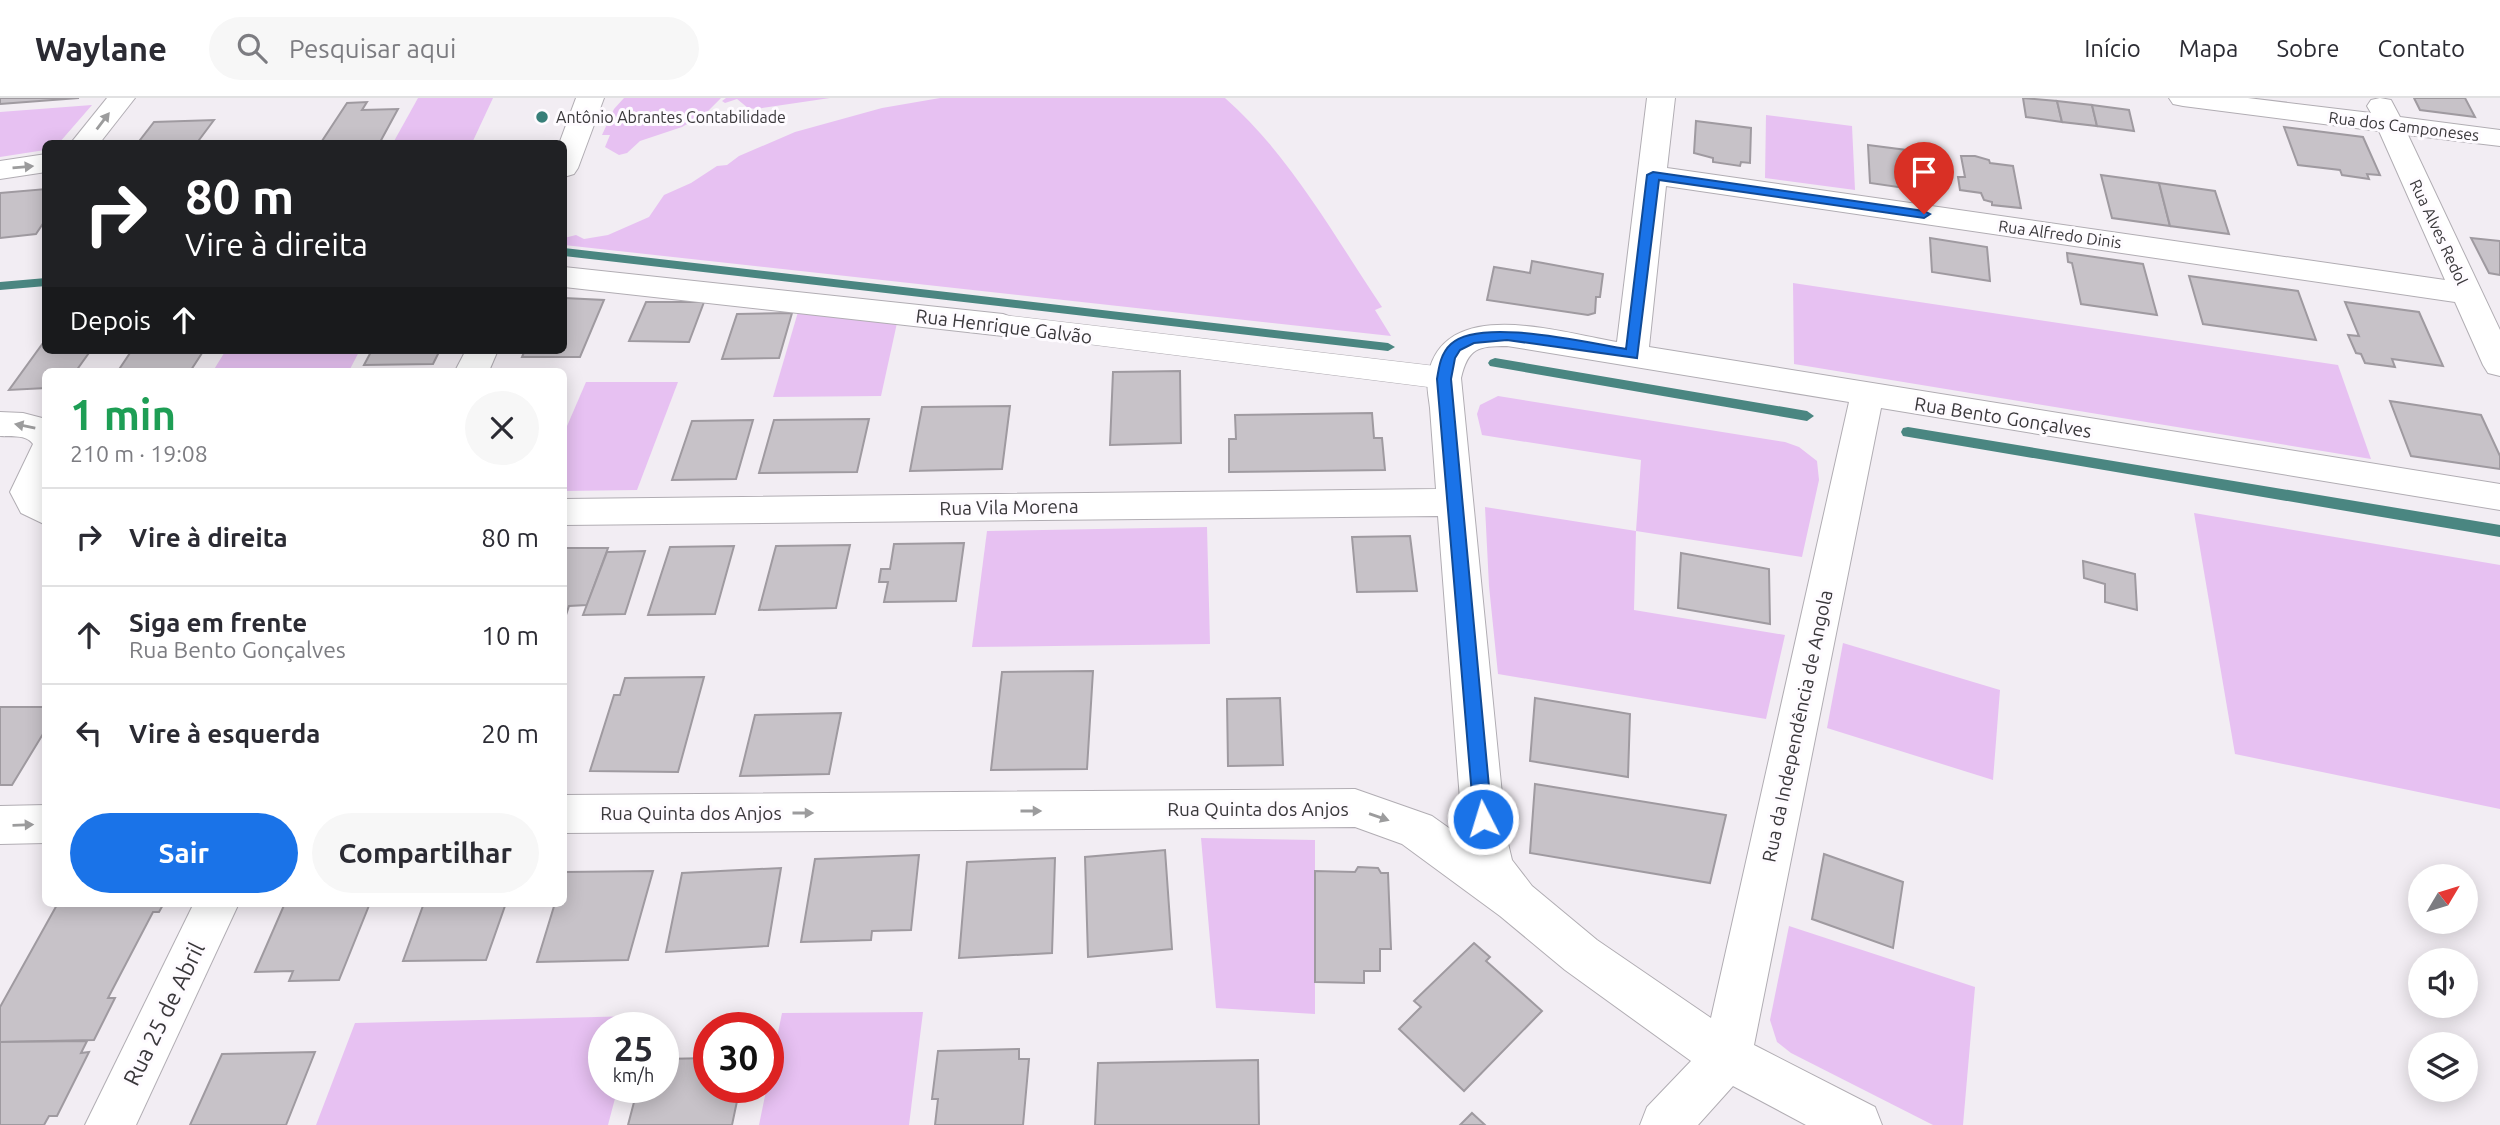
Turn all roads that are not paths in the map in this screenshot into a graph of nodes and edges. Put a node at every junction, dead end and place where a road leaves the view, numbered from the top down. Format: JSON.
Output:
{"nodes":[{"id":1,"x":121,"y":98,"type":"edge"},
{"id":2,"x":590,"y":98,"type":"edge"},
{"id":3,"x":1661,"y":98,"type":"edge"},
{"id":4,"x":2183,"y":98,"type":"edge"},
{"id":5,"x":2383,"y":111,"type":"edge"},
{"id":6,"x":2500,"y":138,"type":"edge"},
{"id":7,"x":87,"y":140,"type":"edge"},
{"id":8,"x":567,"y":158,"type":"edge"},
{"id":9,"x":42,"y":164,"type":"edge"},
{"id":10,"x":0,"y":170,"type":"edge"},
{"id":11,"x":1653,"y":175,"type":"junction"},
{"id":12,"x":567,"y":277,"type":"edge"},
{"id":13,"x":2466,"y":293,"type":"junction"},
{"id":14,"x":1003,"y":325,"type":"joint"},
{"id":15,"x":1632,"y":355,"type":"junction"},
{"id":16,"x":2500,"y":365,"type":"edge"},
{"id":17,"x":1444,"y":379,"type":"junction"},
{"id":18,"x":1867,"y":395,"type":"junction"},
{"id":19,"x":0,"y":424,"type":"edge"},
{"id":20,"x":42,"y":431,"type":"edge"},
{"id":21,"x":42,"y":461,"type":"edge"},
{"id":22,"x":2500,"y":497,"type":"edge"},
{"id":23,"x":1454,"y":502,"type":"junction"},
{"id":24,"x":42,"y":509,"type":"edge"},
{"id":25,"x":567,"y":512,"type":"edge"},
{"id":26,"x":567,"y":814,"type":"edge"},
{"id":27,"x":42,"y":824,"type":"edge"},
{"id":28,"x":0,"y":825,"type":"edge"},
{"id":29,"x":1516,"y":901,"type":"junction"},
{"id":30,"x":215,"y":907,"type":"edge"},
{"id":31,"x":1727,"y":1057,"type":"junction"},
{"id":32,"x":110,"y":1125,"type":"edge"},
{"id":33,"x":1665,"y":1125,"type":"edge"},
{"id":34,"x":1857,"y":1125,"type":"edge"}],
"edges":[{"from":7,"to":1,"type":"street","one_way":true},
{"from":2,"to":8,"type":"street"},
{"from":3,"to":11,"type":"street"},
{"from":4,"to":5,"type":"street","name":"Rua dos Camponeses"},
{"from":5,"to":6,"type":"street","name":"Rua dos Camponeses"},
{"from":5,"to":13,"type":"street","name":"Rua Alves Redol"},
{"from":10,"to":9,"type":"street","one_way":true},
{"from":11,"to":13,"type":"street","name":"Rua Alfredo Dinis"},
{"from":11,"to":15,"type":"street"},
{"from":12,"to":14,"type":"street","name":"Rua Henrique Galvão"},
{"from":13,"to":16,"type":"street","name":"Rua Alves Redol"},
{"from":14,"to":17,"type":"street","name":"Rua Henrique Galvão"},
{"from":15,"to":17,"type":"street","name":"Rua Bento Gonçalves"},
{"from":15,"to":18,"type":"street","name":"Rua Bento Gonçalves"},
{"from":17,"to":23,"type":"street"},
{"from":18,"to":22,"type":"street","name":"Rua Bento Gonçalves"},
{"from":18,"to":31,"type":"street","name":"Rua da Independência de Angola"},
{"from":20,"to":19,"type":"street","one_way":true},
{"from":21,"to":24,"type":"street"},
{"from":23,"to":25,"type":"street","name":"Rua Vila Morena"},
{"from":23,"to":29,"type":"street"},
{"from":26,"to":29,"type":"street","name":"Rua Quinta dos Anjos","one_way":true},
{"from":28,"to":27,"type":"street","one_way":true},
{"from":29,"to":31,"type":"street","name":"Rua Quinta dos Anjos"},
{"from":30,"to":32,"type":"street","name":"Rua 25 de Abril"},
{"from":31,"to":33,"type":"street"},
{"from":31,"to":34,"type":"street","name":"Rua Quinta dos Anjos"}]}
